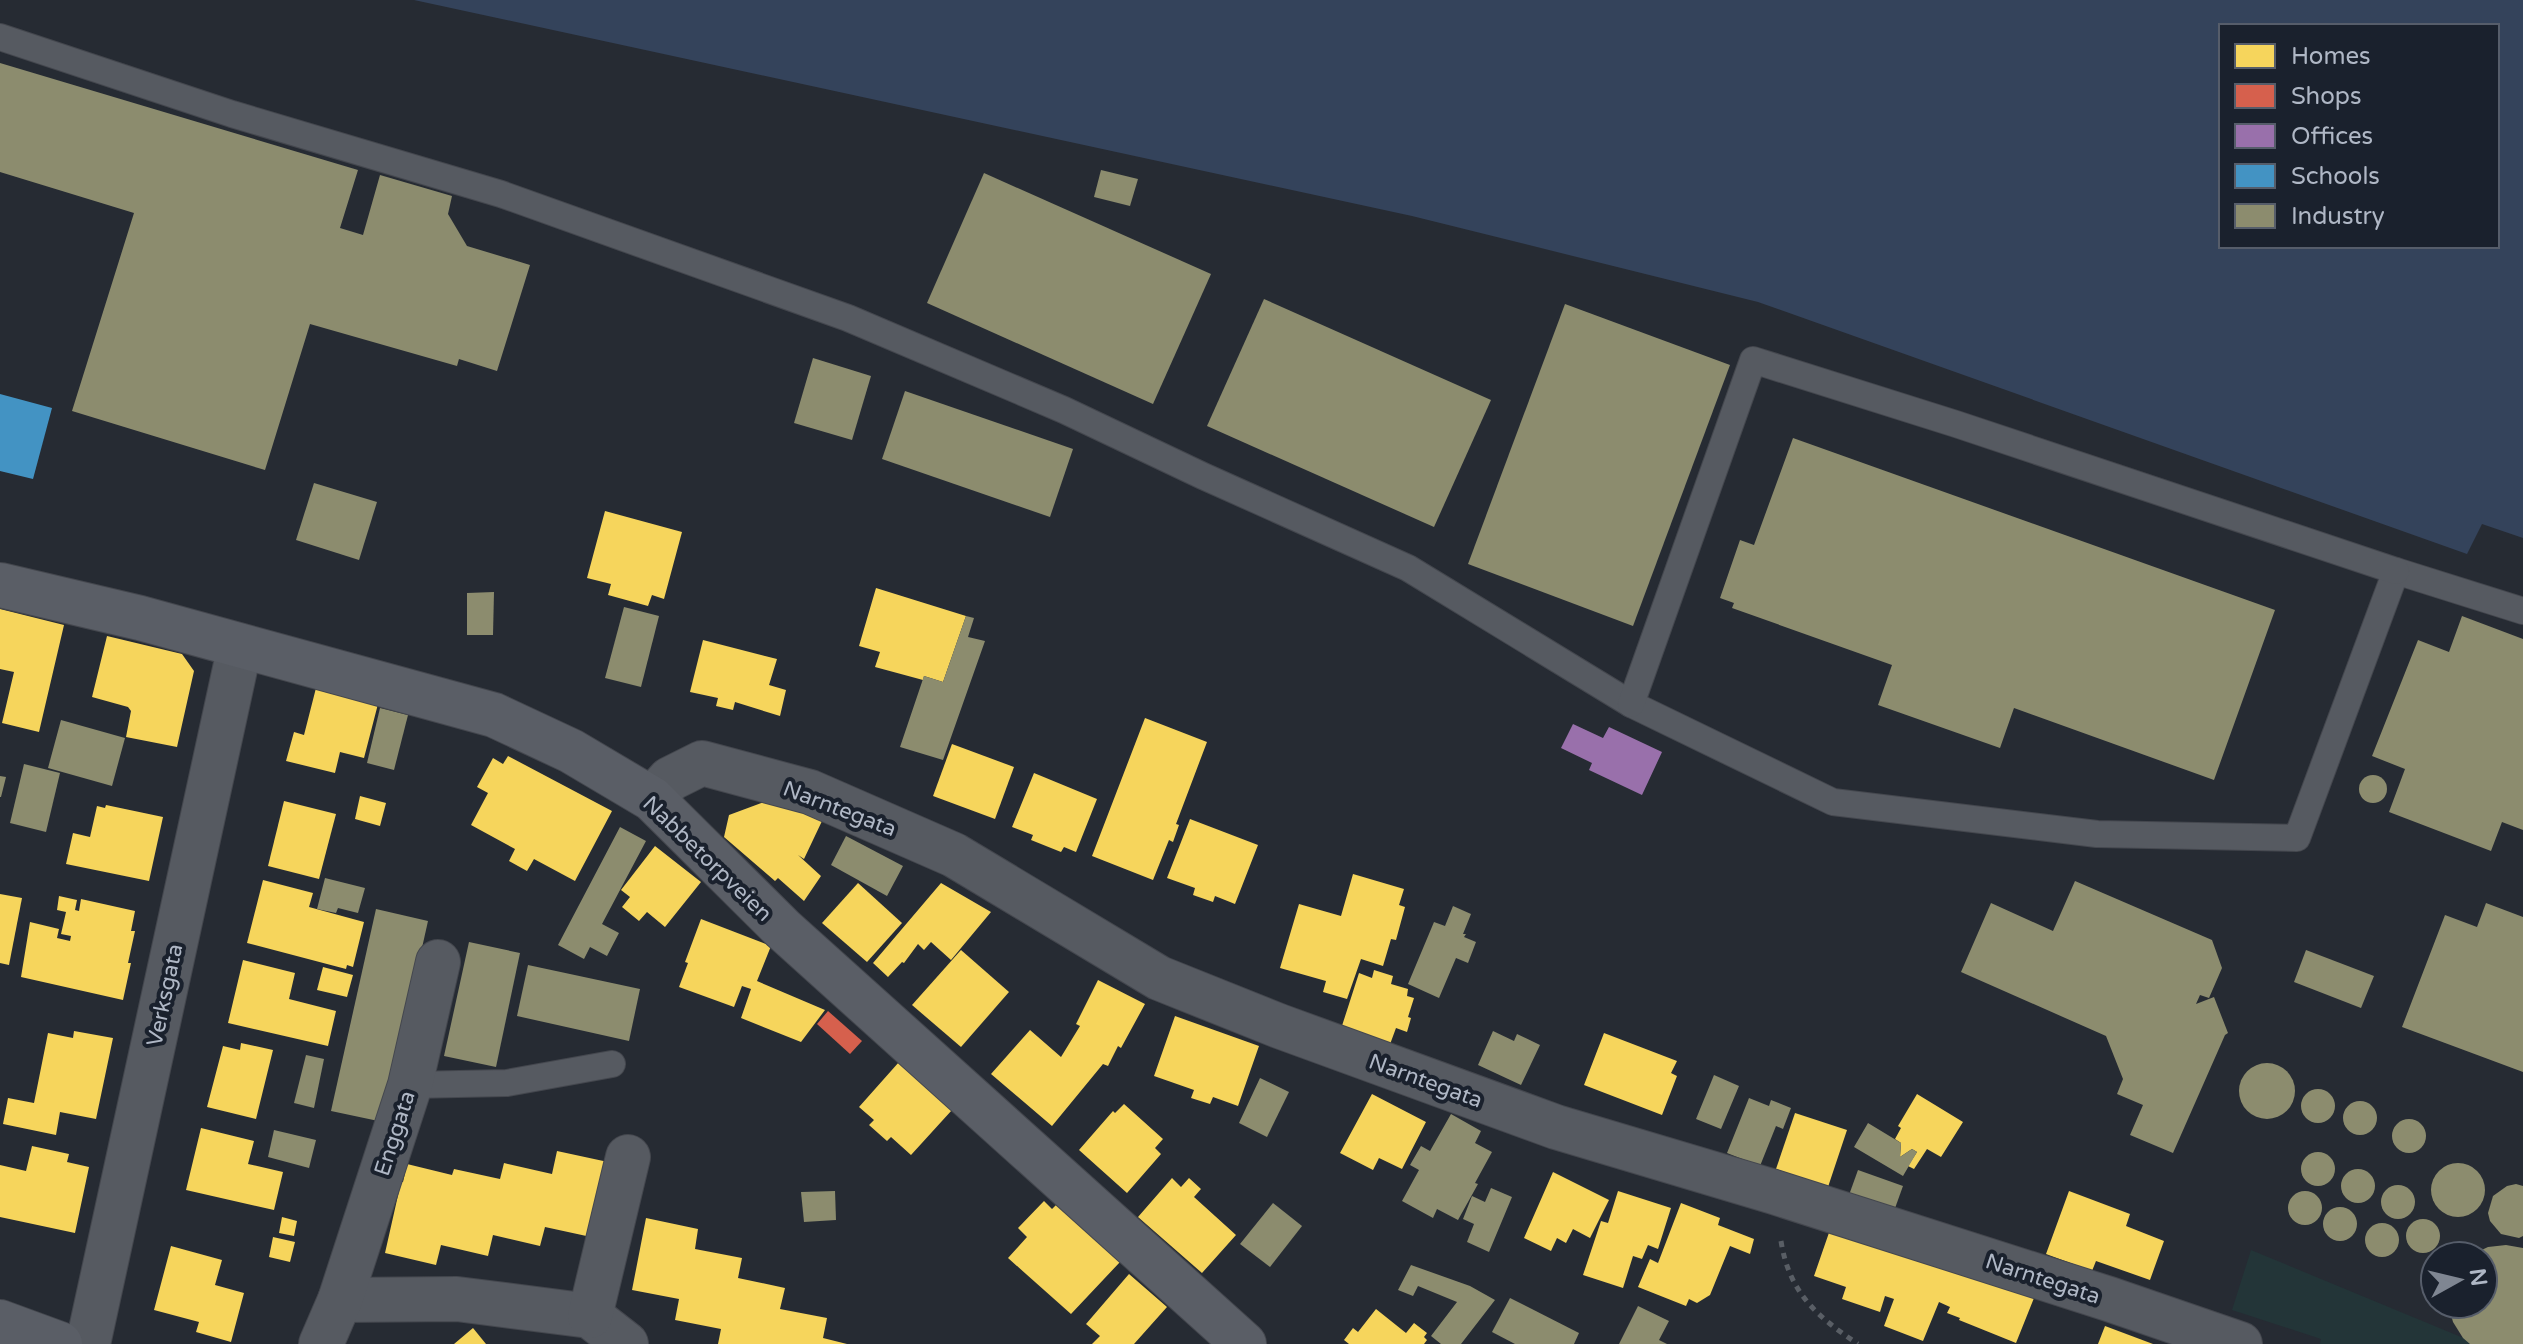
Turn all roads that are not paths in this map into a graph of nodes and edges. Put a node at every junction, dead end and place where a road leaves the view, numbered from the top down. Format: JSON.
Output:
{"nodes":[{"id":1,"x":0,"y":37,"type":"edge"},
{"id":2,"x":2396,"y":571,"type":"junction"},
{"id":3,"x":0,"y":585,"type":"edge"},
{"id":4,"x":2523,"y":611,"type":"edge"},
{"id":5,"x":240,"y":646,"type":"junction"},
{"id":6,"x":1631,"y":704,"type":"junction"},
{"id":7,"x":652,"y":799,"type":"junction"},
{"id":8,"x":438,"y":962,"type":"dead end"},
{"id":9,"x":612,"y":1064,"type":"dead end"},
{"id":10,"x":410,"y":1085,"type":"junction"},
{"id":11,"x":628,"y":1157,"type":"dead end"},
{"id":12,"x":340,"y":1300,"type":"junction"},
{"id":13,"x":590,"y":1316,"type":"junction"},
{"id":14,"x":0,"y":1322,"type":"edge"},
{"id":15,"x":60,"y":1344,"type":"edge"},
{"id":16,"x":88,"y":1344,"type":"edge"},
{"id":17,"x":321,"y":1344,"type":"edge"},
{"id":18,"x":626,"y":1344,"type":"edge"},
{"id":19,"x":1244,"y":1344,"type":"edge"},
{"id":20,"x":2240,"y":1344,"type":"edge"}],
"edges":[{"from":1,"to":6,"type":"lane"},
{"from":2,"to":4,"type":"lane"},
{"from":2,"to":6,"type":"lane"},
{"from":2,"to":6,"type":"lane"},
{"from":3,"to":5,"type":"main road","name":"Nabbetorpveien"},
{"from":5,"to":7,"type":"main road","name":"Nabbetorpveien"},
{"from":5,"to":16,"type":"street","name":"Verksgata"},
{"from":7,"to":19,"type":"main road","name":"Nabbetorpveien"},
{"from":7,"to":20,"type":"street","name":"Narntegata"},
{"from":8,"to":10,"type":"street","name":"Enggata"},
{"from":9,"to":10,"type":"lane"},
{"from":10,"to":12,"type":"street","name":"Enggata"},
{"from":11,"to":13,"type":"street"},
{"from":12,"to":13,"type":"street"},
{"from":12,"to":17,"type":"street","name":"Enggata"},
{"from":13,"to":18,"type":"street"},
{"from":14,"to":15,"type":"main road"}]}
